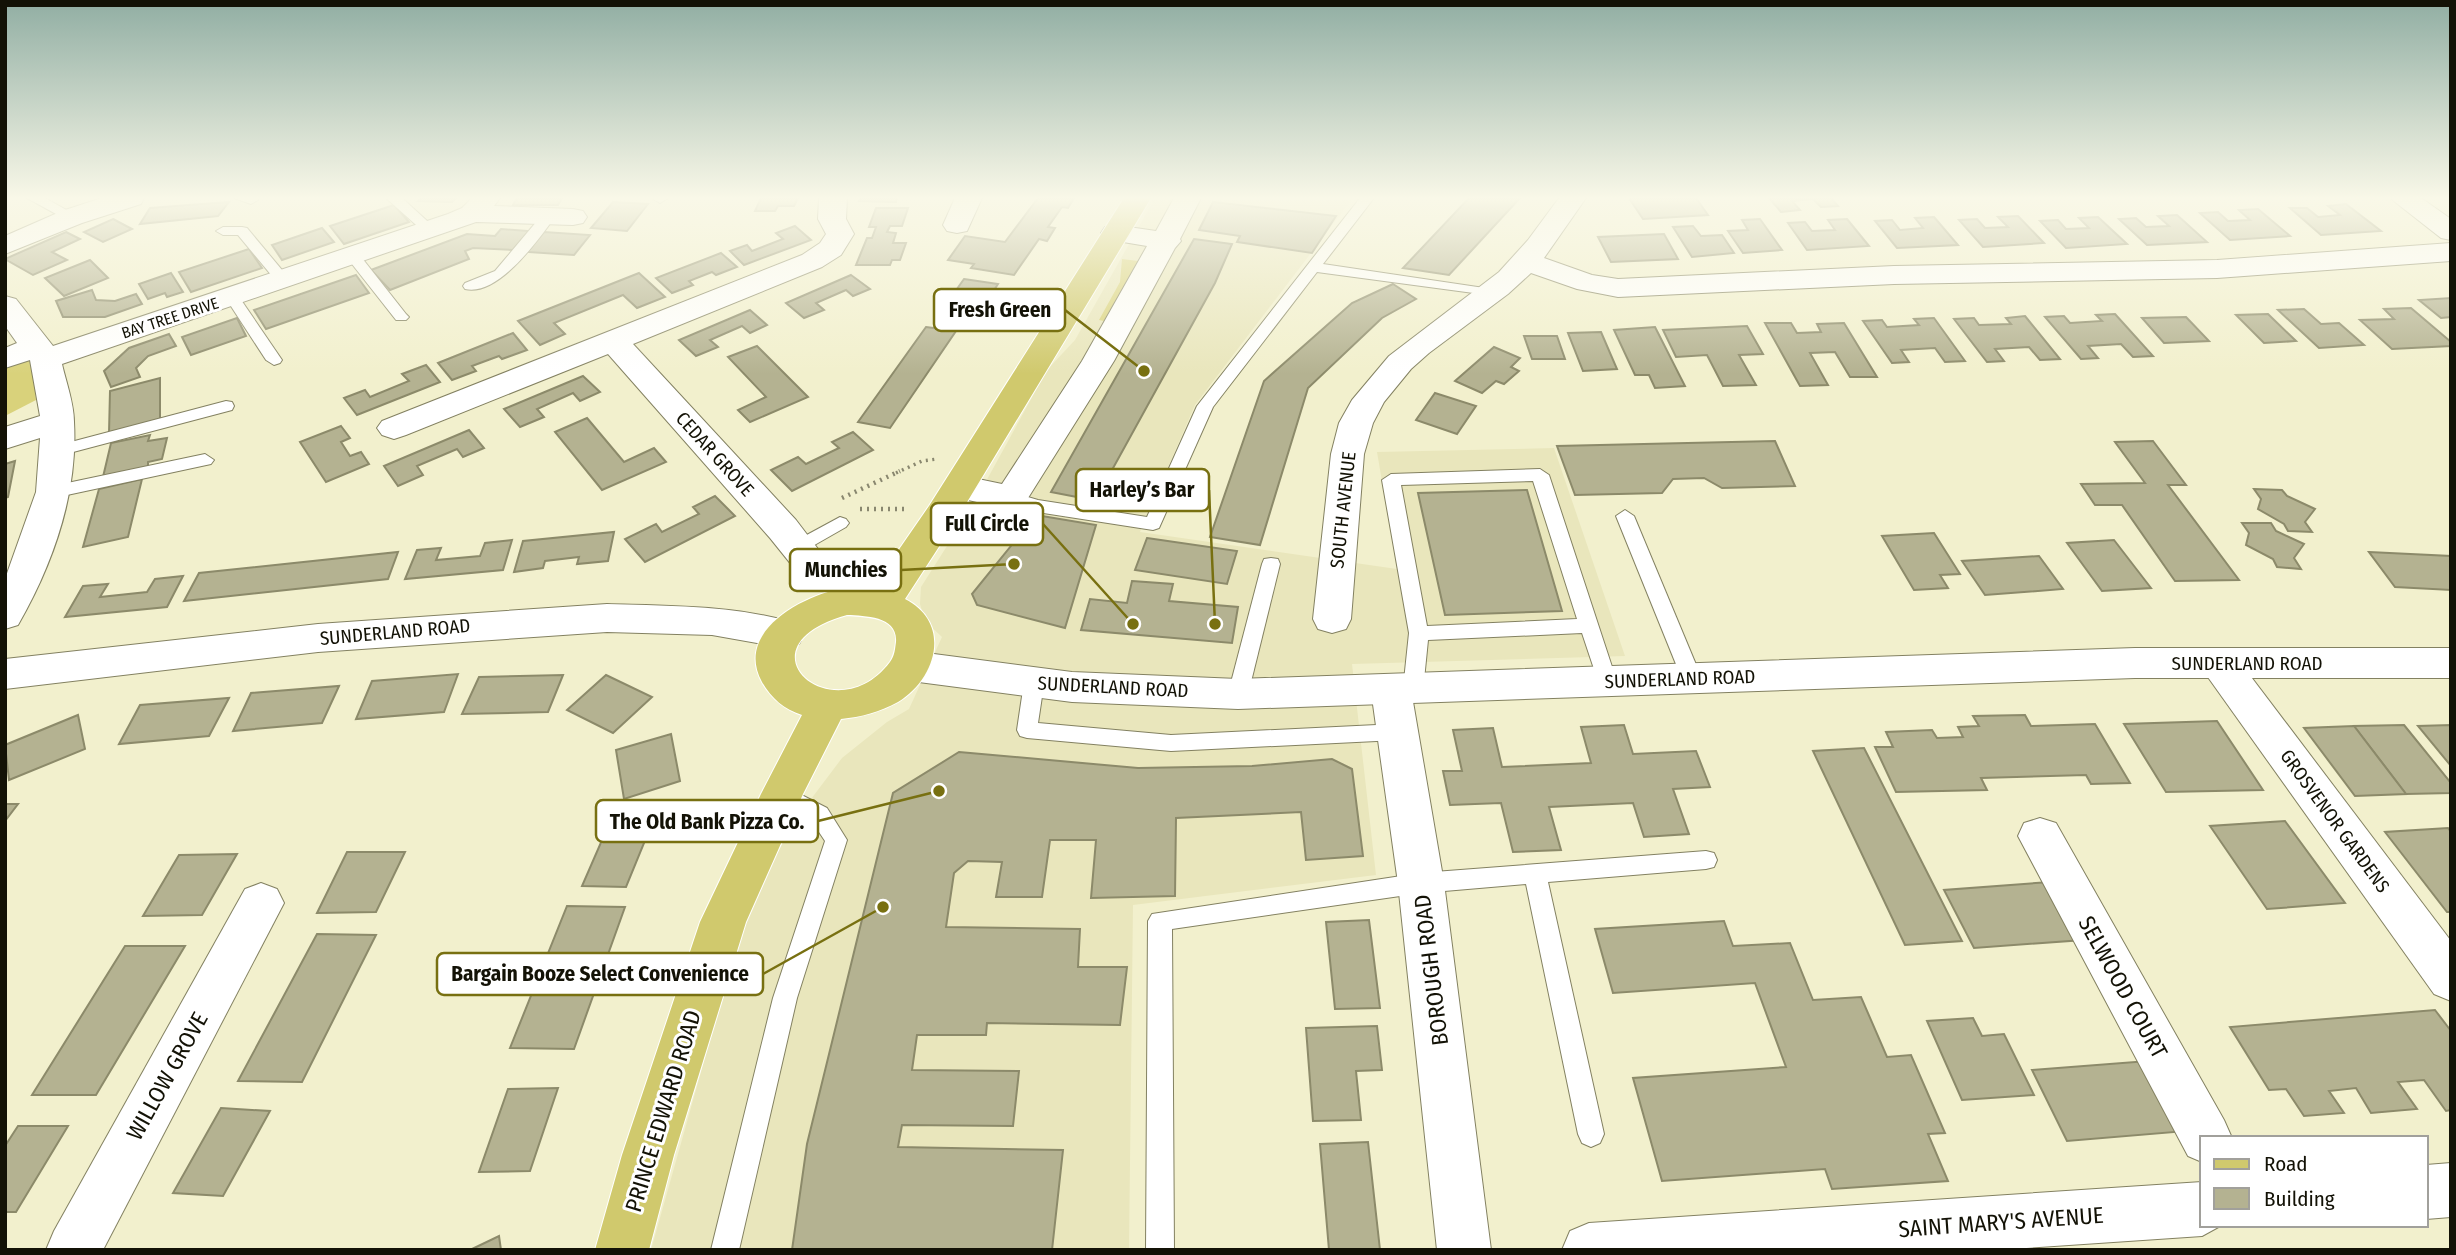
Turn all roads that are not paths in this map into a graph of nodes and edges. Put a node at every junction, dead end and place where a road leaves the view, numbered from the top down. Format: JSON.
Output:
{"nodes":[{"id":1,"x":353,"y":256,"type":"edge"},
{"id":2,"x":263,"y":257,"type":"edge"},
{"id":3,"x":351,"y":257,"type":"edge"},
{"id":4,"x":519,"y":257,"type":"edge"},
{"id":5,"x":819,"y":257,"type":"edge"},
{"id":6,"x":1100,"y":257,"type":"edge"},
{"id":7,"x":1158,"y":257,"type":"edge"},
{"id":8,"x":1324,"y":257,"type":"edge"},
{"id":9,"x":1528,"y":257,"type":"edge"},
{"id":10,"x":2392,"y":257,"type":"edge"},
{"id":11,"x":1524,"y":261,"type":"junction"},
{"id":12,"x":1316,"y":267,"type":"junction"},
{"id":13,"x":282,"y":279,"type":"junction"},
{"id":14,"x":470,"y":286,"type":"dead end"},
{"id":15,"x":1491,"y":293,"type":"junction"},
{"id":16,"x":232,"y":297,"type":"junction"},
{"id":17,"x":5,"y":305,"type":"edge"},
{"id":18,"x":401,"y":317,"type":"dead end"},
{"id":19,"x":612,"y":340,"type":"junction"},
{"id":20,"x":42,"y":352,"type":"junction"},
{"id":21,"x":5,"y":359,"type":"edge"},
{"id":22,"x":274,"y":360,"type":"dead end"},
{"id":23,"x":226,"y":406,"type":"dead end"},
{"id":24,"x":394,"y":428,"type":"dead end"},
{"id":25,"x":58,"y":436,"type":"junction"},
{"id":26,"x":5,"y":438,"type":"edge"},
{"id":27,"x":205,"y":460,"type":"dead end"},
{"id":28,"x":958,"y":487,"type":"junction"},
{"id":29,"x":53,"y":492,"type":"junction"},
{"id":30,"x":1011,"y":498,"type":"junction"},
{"id":31,"x":1625,"y":516,"type":"dead end"},
{"id":32,"x":840,"y":523,"type":"dead end"},
{"id":33,"x":807,"y":558,"type":"joint"},
{"id":34,"x":1271,"y":564,"type":"dead end"},
{"id":35,"x":882,"y":603,"type":"junction"},
{"id":36,"x":5,"y":615,"type":"edge"},
{"id":37,"x":1332,"y":619,"type":"dead end"},
{"id":38,"x":1588,"y":626,"type":"junction"},
{"id":39,"x":1419,"y":633,"type":"junction"},
{"id":40,"x":785,"y":634,"type":"junction"},
{"id":41,"x":2219,"y":663,"type":"junction"},
{"id":42,"x":2451,"y":663,"type":"edge"},
{"id":43,"x":911,"y":666,"type":"junction"},
{"id":44,"x":5,"y":674,"type":"edge"},
{"id":45,"x":1692,"y":679,"type":"junction"},
{"id":46,"x":1034,"y":682,"type":"junction"},
{"id":47,"x":1607,"y":682,"type":"junction"},
{"id":48,"x":1402,"y":690,"type":"junction"},
{"id":49,"x":1238,"y":694,"type":"junction"},
{"id":50,"x":828,"y":705,"type":"junction"},
{"id":51,"x":1397,"y":732,"type":"junction"},
{"id":52,"x":782,"y":794,"type":"junction"},
{"id":53,"x":2040,"y":836,"type":"dead end"},
{"id":54,"x":1706,"y":860,"type":"dead end"},
{"id":55,"x":1535,"y":874,"type":"junction"},
{"id":56,"x":1421,"y":883,"type":"junction"},
{"id":57,"x":261,"y":903,"type":"dead end"},
{"id":58,"x":2451,"y":979,"type":"edge"},
{"id":59,"x":1591,"y":1134,"type":"dead end"},
{"id":60,"x":2205,"y":1136,"type":"edge"},
{"id":61,"x":2451,"y":1190,"type":"edge"},
{"id":62,"x":2428,"y":1192,"type":"edge"},
{"id":63,"x":2200,"y":1209,"type":"edge"},
{"id":64,"x":73,"y":1250,"type":"edge"},
{"id":65,"x":622,"y":1250,"type":"edge"},
{"id":66,"x":725,"y":1250,"type":"edge"},
{"id":67,"x":1160,"y":1250,"type":"edge"},
{"id":68,"x":1464,"y":1250,"type":"edge"},
{"id":69,"x":1589,"y":1250,"type":"edge"}],
"edges":[{"from":1,"to":18,"type":"lane"},
{"from":2,"to":13,"type":"lane"},
{"from":3,"to":13,"type":"street","name":"BAY TREE DRIVE"},
{"from":4,"to":14,"type":"lane"},
{"from":5,"to":19,"type":"street"},
{"from":6,"to":28,"type":"main road"},
{"from":7,"to":30,"type":"street"},
{"from":8,"to":12,"type":"lane"},
{"from":9,"to":11,"type":"street","name":"SOUTH AVENUE"},
{"from":10,"to":11,"type":"street"},
{"from":11,"to":15,"type":"street","name":"SOUTH AVENUE"},
{"from":12,"to":15,"type":"lane"},
{"from":12,"to":30,"type":"lane"},
{"from":13,"to":16,"type":"street","name":"BAY TREE DRIVE"},
{"from":15,"to":37,"type":"street","name":"SOUTH AVENUE"},
{"from":16,"to":20,"type":"street","name":"BAY TREE DRIVE"},
{"from":16,"to":22,"type":"lane"},
{"from":17,"to":20,"type":"street"},
{"from":19,"to":24,"type":"street"},
{"from":19,"to":33,"type":"street","name":"CEDAR GROVE"},
{"from":20,"to":21,"type":"street","name":"BAY TREE DRIVE"},
{"from":20,"to":25,"type":"street"},
{"from":23,"to":25,"type":"lane"},
{"from":25,"to":26,"type":"street"},
{"from":25,"to":29,"type":"street"},
{"from":27,"to":29,"type":"lane"},
{"from":28,"to":30,"type":"street"},
{"from":28,"to":35,"type":"main road"},
{"from":29,"to":36,"type":"street"},
{"from":31,"to":45,"type":"lane"},
{"from":32,"to":33,"type":"lane"},
{"from":34,"to":49,"type":"lane"},
{"from":35,"to":40,"type":"main road"},
{"from":35,"to":43,"type":"main road"},
{"from":38,"to":39,"type":"lane"},
{"from":38,"to":39,"type":"lane"},
{"from":38,"to":47,"type":"lane"},
{"from":39,"to":48,"type":"lane"},
{"from":40,"to":44,"type":"street","name":"SUNDERLAND ROAD"},
{"from":40,"to":50,"type":"main road"},
{"from":41,"to":42,"type":"street","name":"SUNDERLAND ROAD"},
{"from":41,"to":45,"type":"street","name":"SUNDERLAND ROAD"},
{"from":41,"to":58,"type":"street","name":"GROSVENOR GARDENS"},
{"from":43,"to":46,"type":"street","name":"SUNDERLAND ROAD"},
{"from":43,"to":50,"type":"main road"},
{"from":45,"to":47,"type":"street","name":"SUNDERLAND ROAD"},
{"from":46,"to":49,"type":"street","name":"SUNDERLAND ROAD"},
{"from":46,"to":51,"type":"lane"},
{"from":47,"to":48,"type":"street","name":"SUNDERLAND ROAD"},
{"from":48,"to":49,"type":"street","name":"SUNDERLAND ROAD"},
{"from":48,"to":51,"type":"street","name":"BOROUGH ROAD"},
{"from":50,"to":52,"type":"main road","name":"PRINCE EDWARD ROAD"},
{"from":51,"to":56,"type":"street","name":"BOROUGH ROAD"},
{"from":52,"to":65,"type":"main road","name":"PRINCE EDWARD ROAD"},
{"from":52,"to":66,"type":"lane"},
{"from":53,"to":60,"type":"street","name":"SELWOOD COURT"},
{"from":54,"to":55,"type":"lane"},
{"from":55,"to":56,"type":"lane"},
{"from":55,"to":59,"type":"lane"},
{"from":56,"to":67,"type":"lane"},
{"from":56,"to":68,"type":"street","name":"BOROUGH ROAD"},
{"from":57,"to":64,"type":"street","name":"WILLOW GROVE"},
{"from":61,"to":62,"type":"street"},
{"from":63,"to":69,"type":"street","name":"SAINT MARY'S AVENUE"}]}
